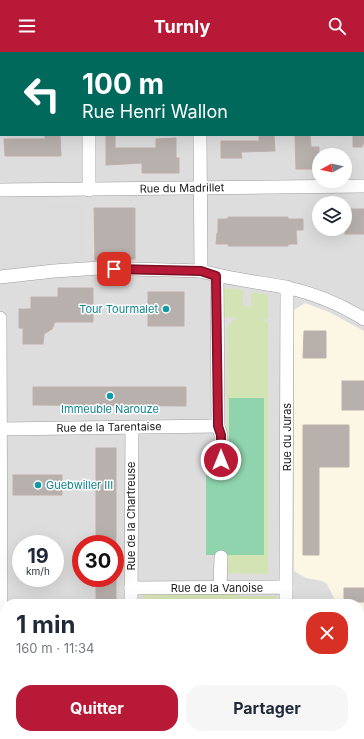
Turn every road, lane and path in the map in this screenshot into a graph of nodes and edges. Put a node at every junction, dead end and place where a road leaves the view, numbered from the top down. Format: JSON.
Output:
{"nodes":[{"id":1,"x":89,"y":136,"type":"edge"},
{"id":2,"x":200,"y":136,"type":"edge"},
{"id":3,"x":364,"y":186,"type":"edge"},
{"id":4,"x":200,"y":188,"type":"junction"},
{"id":5,"x":0,"y":190,"type":"edge"},
{"id":6,"x":89,"y":190,"type":"junction"},
{"id":7,"x":201,"y":271,"type":"junction"},
{"id":8,"x":216,"y":276,"type":"junction"},
{"id":9,"x":0,"y":277,"type":"edge"},
{"id":10,"x":287,"y":287,"type":"junction"},
{"id":11,"x":0,"y":318,"type":"edge"},
{"id":12,"x":364,"y":319,"type":"edge"},
{"id":13,"x":218,"y":426,"type":"junction"},
{"id":14,"x":132,"y":427,"type":"junction"},
{"id":15,"x":1,"y":429,"type":"junction"},
{"id":16,"x":221,"y":460,"type":"dead end"},
{"id":17,"x":220,"y":557,"type":"dead end"},
{"id":18,"x":286,"y":587,"type":"junction"},
{"id":19,"x":131,"y":588,"type":"junction"},
{"id":20,"x":220,"y":588,"type":"junction"},
{"id":21,"x":1,"y":599,"type":"edge"},
{"id":22,"x":131,"y":599,"type":"edge"},
{"id":23,"x":286,"y":599,"type":"edge"}],
"edges":[{"from":1,"to":6,"type":"street"},
{"from":2,"to":4,"type":"street"},
{"from":3,"to":4,"type":"street","name":"Rue du Madrillet"},
{"from":4,"to":6,"type":"street","name":"Rue du Madrillet"},
{"from":4,"to":7,"type":"street"},
{"from":5,"to":6,"type":"street","name":"Rue du Madrillet"},
{"from":7,"to":8,"type":"street"},
{"from":7,"to":9,"type":"street"},
{"from":8,"to":10,"type":"street"},
{"from":8,"to":13,"type":"street"},
{"from":10,"to":12,"type":"street"},
{"from":10,"to":18,"type":"street","name":"Rue du Juras"},
{"from":11,"to":15,"type":"street"},
{"from":13,"to":14,"type":"street","name":"Rue de la Tarentaise"},
{"from":13,"to":16,"type":"street"},
{"from":14,"to":15,"type":"street","name":"Rue de la Tarentaise"},
{"from":14,"to":19,"type":"street","name":"Rue de la Chartreuse"},
{"from":15,"to":21,"type":"street"},
{"from":17,"to":20,"type":"street"},
{"from":18,"to":20,"type":"street","name":"Rue de la Vanoise"},
{"from":18,"to":23,"type":"street"},
{"from":19,"to":20,"type":"street","name":"Rue de la Vanoise"},
{"from":19,"to":22,"type":"street","name":"Rue de la Chartreuse"}]}
